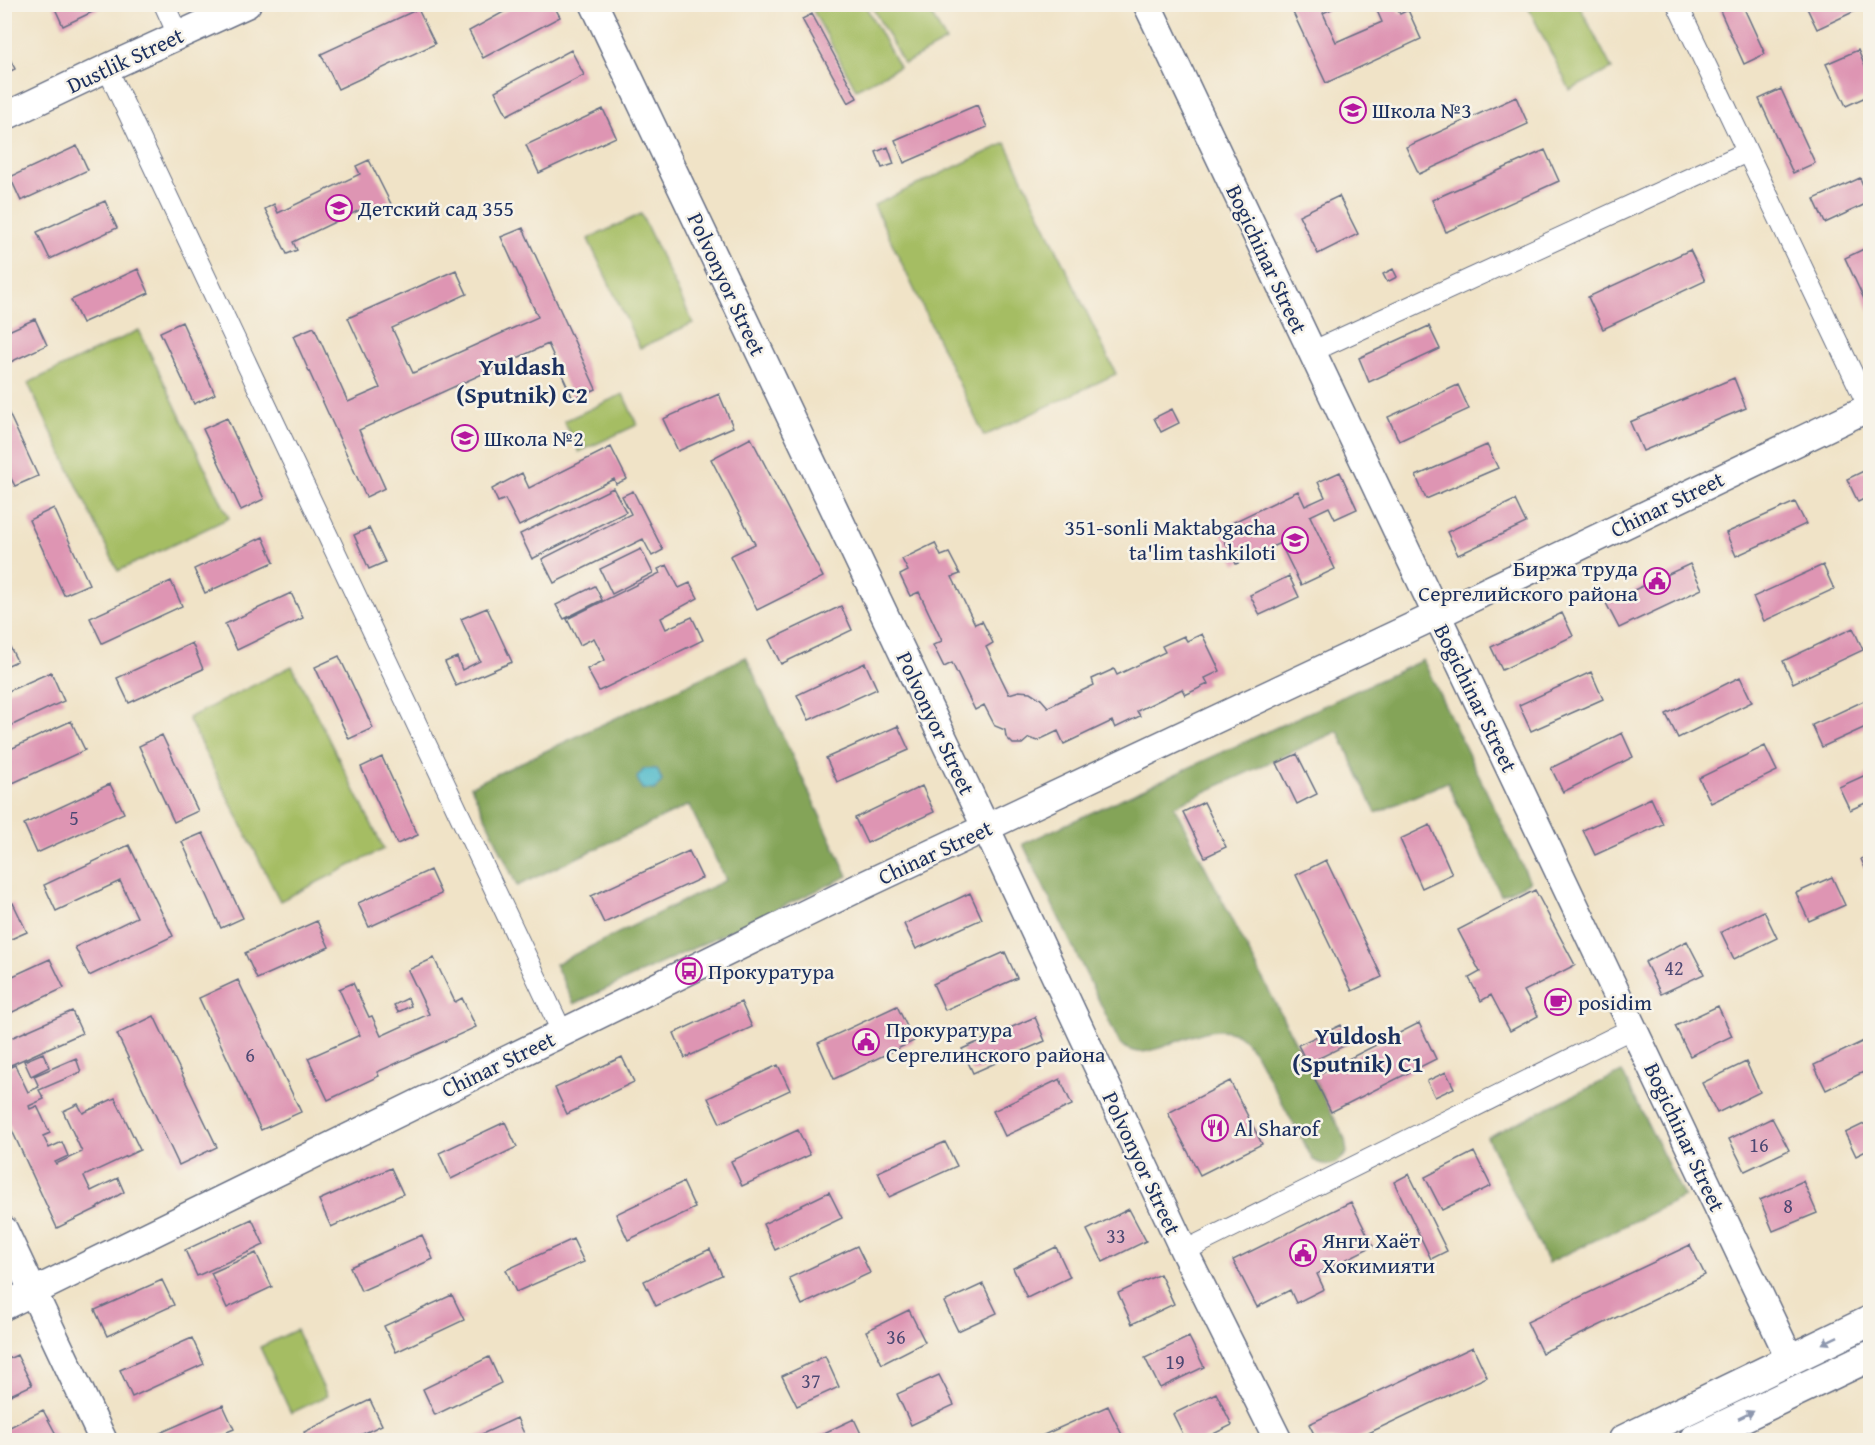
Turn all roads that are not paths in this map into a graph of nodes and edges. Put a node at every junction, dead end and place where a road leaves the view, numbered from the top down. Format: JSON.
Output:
{"nodes":[{"id":1,"x":165,"y":4,"type":"edge"},
{"id":2,"x":247,"y":4,"type":"edge"},
{"id":3,"x":594,"y":4,"type":"edge"},
{"id":4,"x":1147,"y":4,"type":"edge"},
{"id":5,"x":1677,"y":4,"type":"edge"},
{"id":6,"x":178,"y":35,"type":"junction"},
{"id":7,"x":107,"y":68,"type":"junction"},
{"id":8,"x":4,"y":117,"type":"edge"},
{"id":9,"x":1747,"y":152,"type":"junction"},
{"id":10,"x":1311,"y":352,"type":"junction"},
{"id":11,"x":1870,"y":407,"type":"edge"},
{"id":12,"x":1437,"y":615,"type":"junction"},
{"id":13,"x":986,"y":828,"type":"junction"},
{"id":14,"x":1633,"y":1028,"type":"junction"},
{"id":15,"x":562,"y":1032,"type":"junction"},
{"id":16,"x":4,"y":1230,"type":"edge"},
{"id":17,"x":1184,"y":1251,"type":"junction"},
{"id":18,"x":33,"y":1292,"type":"junction"},
{"id":19,"x":4,"y":1306,"type":"edge"},
{"id":20,"x":1870,"y":1321,"type":"edge"},
{"id":21,"x":1870,"y":1356,"type":"edge"},
{"id":22,"x":1790,"y":1359,"type":"junction"},
{"id":23,"x":103,"y":1440,"type":"edge"},
{"id":24,"x":1278,"y":1440,"type":"edge"},
{"id":25,"x":1624,"y":1440,"type":"edge"},
{"id":26,"x":1694,"y":1440,"type":"edge"}],
"edges":[{"from":1,"to":6,"type":"street"},
{"from":2,"to":6,"type":"street","name":"Dustlik Street"},
{"from":3,"to":13,"type":"street","name":"Polvonyor Street"},
{"from":4,"to":10,"type":"street","name":"Bogichinar Street"},
{"from":5,"to":9,"type":"street"},
{"from":6,"to":7,"type":"street","name":"Dustlik Street"},
{"from":7,"to":8,"type":"street","name":"Dustlik Street"},
{"from":7,"to":15,"type":"street"},
{"from":9,"to":10,"type":"street"},
{"from":9,"to":11,"type":"street"},
{"from":10,"to":12,"type":"street","name":"Bogichinar Street"},
{"from":11,"to":12,"type":"street","name":"Chinar Street"},
{"from":12,"to":13,"type":"street","name":"Chinar Street"},
{"from":12,"to":14,"type":"street","name":"Bogichinar Street"},
{"from":13,"to":15,"type":"street","name":"Chinar Street"},
{"from":13,"to":17,"type":"street","name":"Polvonyor Street"},
{"from":14,"to":17,"type":"street"},
{"from":14,"to":22,"type":"street","name":"Bogichinar Street"},
{"from":15,"to":18,"type":"street","name":"Chinar Street"},
{"from":16,"to":18,"type":"street"},
{"from":17,"to":24,"type":"street","name":"Polvonyor Street"},
{"from":18,"to":19,"type":"street","name":"Chinar Street"},
{"from":18,"to":23,"type":"street"},
{"from":20,"to":22,"type":"main road","one_way":true},
{"from":26,"to":21,"type":"main road","one_way":true},
{"from":22,"to":25,"type":"main road"}]}
